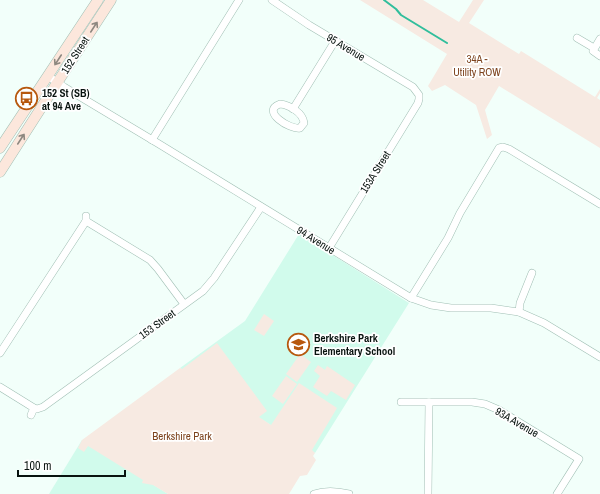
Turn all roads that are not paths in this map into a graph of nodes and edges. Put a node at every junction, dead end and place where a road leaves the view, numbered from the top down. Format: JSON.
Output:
{"nodes":[{"id":1,"x":98,"y":0,"type":"edge"},
{"id":2,"x":111,"y":0,"type":"edge"},
{"id":3,"x":239,"y":0,"type":"edge"},
{"id":4,"x":272,"y":0,"type":"edge"},
{"id":5,"x":577,"y":38,"type":"dead end"},
{"id":6,"x":600,"y":39,"type":"edge"},
{"id":7,"x":335,"y":41,"type":"junction"},
{"id":8,"x":593,"y":50,"type":"junction"},
{"id":9,"x":600,"y":56,"type":"edge"},
{"id":10,"x":48,"y":76,"type":"junction"},
{"id":11,"x":57,"y":83,"type":"junction"},
{"id":12,"x":419,"y":95,"type":"joint"},
{"id":13,"x":293,"y":109,"type":"dead end"},
{"id":14,"x":152,"y":140,"type":"junction"},
{"id":15,"x":0,"y":148,"type":"edge"},
{"id":16,"x":0,"y":172,"type":"edge"},
{"id":17,"x":600,"y":204,"type":"edge"},
{"id":18,"x":261,"y":207,"type":"junction"},
{"id":19,"x":329,"y":248,"type":"junction"},
{"id":20,"x":532,"y":273,"type":"dead end"},
{"id":21,"x":411,"y":298,"type":"junction"},
{"id":22,"x":184,"y":304,"type":"junction"},
{"id":23,"x":519,"y":312,"type":"junction"},
{"id":24,"x":0,"y":353,"type":"edge"},
{"id":25,"x":600,"y":357,"type":"edge"},
{"id":26,"x":0,"y":387,"type":"edge"},
{"id":27,"x":401,"y":402,"type":"dead end"},
{"id":28,"x":429,"y":402,"type":"junction"},
{"id":29,"x":34,"y":408,"type":"junction"},
{"id":30,"x":31,"y":415,"type":"dead end"},
{"id":31,"x":314,"y":494,"type":"edge"},
{"id":32,"x":349,"y":494,"type":"edge"},
{"id":33,"x":428,"y":494,"type":"edge"},
{"id":34,"x":557,"y":494,"type":"edge"}],
"edges":[{"from":1,"to":10,"type":"main road","name":"152 Street","one_way":true},
{"from":11,"to":2,"type":"main road","name":"152 Street","one_way":true},
{"from":3,"to":14,"type":"street"},
{"from":4,"to":7,"type":"street","name":"95 Avenue"},
{"from":5,"to":8,"type":"street"},
{"from":6,"to":8,"type":"street"},
{"from":7,"to":12,"type":"street","name":"95 Avenue"},
{"from":7,"to":13,"type":"street"},
{"from":8,"to":9,"type":"street"},
{"from":10,"to":11,"type":"street","name":"94 Avenue"},
{"from":10,"to":15,"type":"main road","name":"152 Street"},
{"from":11,"to":14,"type":"street","name":"94 Avenue"},
{"from":16,"to":11,"type":"main road","name":"152 Street","one_way":true},
{"from":12,"to":19,"type":"street","name":"153A Street"},
{"from":14,"to":18,"type":"street","name":"94 Avenue"},
{"from":17,"to":21,"type":"street"},
{"from":18,"to":19,"type":"street","name":"94 Avenue"},
{"from":18,"to":22,"type":"street","name":"153 Street"},
{"from":19,"to":21,"type":"street","name":"94 Avenue"},
{"from":20,"to":23,"type":"street"},
{"from":21,"to":23,"type":"street","name":"94 Avenue"},
{"from":22,"to":24,"type":"street"},
{"from":22,"to":29,"type":"street","name":"153 Street"},
{"from":23,"to":25,"type":"street","name":"94 Avenue"},
{"from":26,"to":29,"type":"street"},
{"from":27,"to":28,"type":"street","name":"93A Avenue"},
{"from":28,"to":33,"type":"street"},
{"from":28,"to":34,"type":"street","name":"93A Avenue"},
{"from":29,"to":30,"type":"street"},
{"from":31,"to":32,"type":"street"}]}
